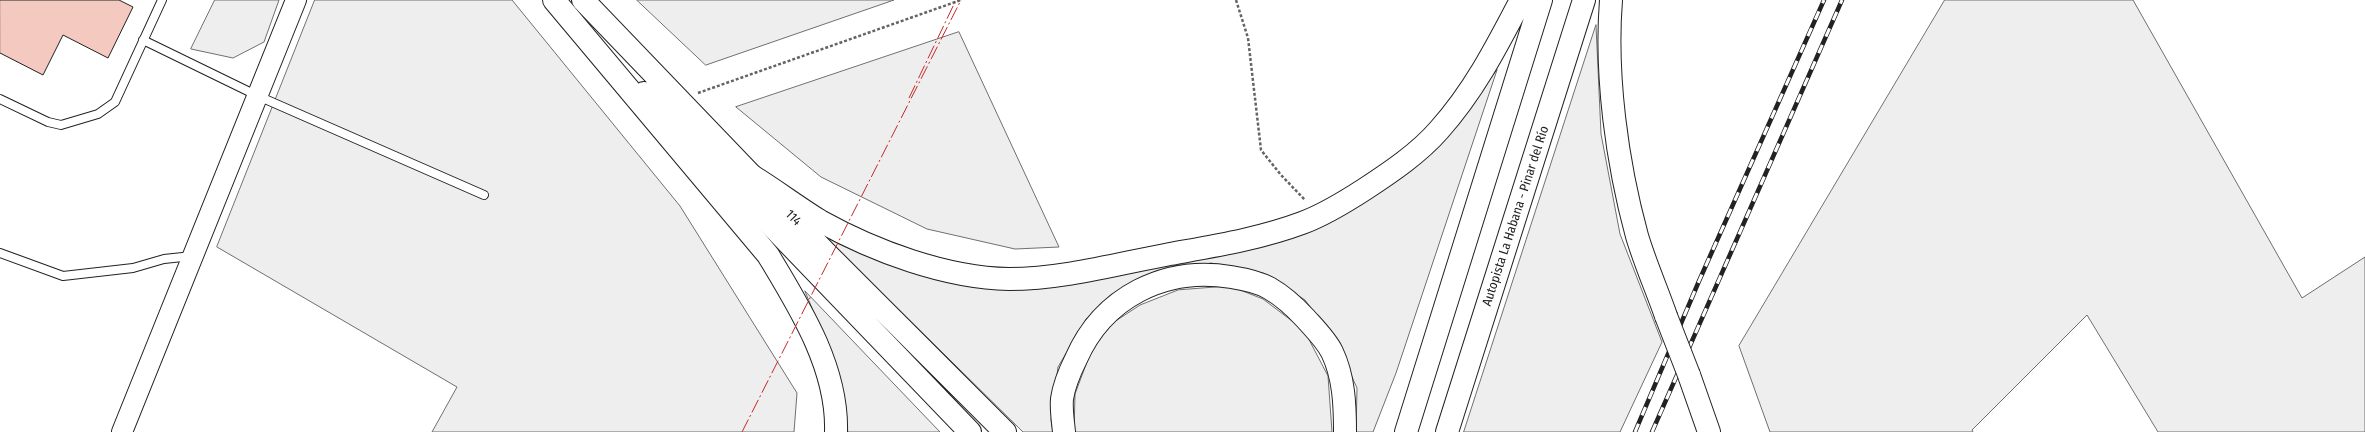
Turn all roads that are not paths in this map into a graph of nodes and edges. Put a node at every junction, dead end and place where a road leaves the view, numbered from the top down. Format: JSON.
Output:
{"nodes":[{"id":1,"x":162,"y":0,"type":"edge"},
{"id":2,"x":296,"y":0,"type":"edge"},
{"id":3,"x":554,"y":0,"type":"edge"},
{"id":4,"x":583,"y":0,"type":"edge"},
{"id":5,"x":1521,"y":0,"type":"edge"},
{"id":6,"x":1541,"y":0,"type":"edge"},
{"id":7,"x":1584,"y":0,"type":"edge"},
{"id":8,"x":1611,"y":0,"type":"edge"},
{"id":9,"x":143,"y":40,"type":"junction"},
{"id":10,"x":258,"y":96,"type":"junction"},
{"id":11,"x":0,"y":99,"type":"edge"},
{"id":12,"x":752,"y":176,"type":"junction"},
{"id":13,"x":484,"y":195,"type":"dead end"},
{"id":14,"x":0,"y":253,"type":"edge"},
{"id":15,"x":193,"y":256,"type":"junction"},
{"id":16,"x":1416,"y":402,"type":"junction"},
{"id":17,"x":122,"y":432,"type":"edge"},
{"id":18,"x":836,"y":432,"type":"edge"},
{"id":19,"x":970,"y":432,"type":"edge"},
{"id":20,"x":1005,"y":432,"type":"edge"},
{"id":21,"x":1064,"y":432,"type":"edge"},
{"id":22,"x":1345,"y":432,"type":"edge"},
{"id":23,"x":1401,"y":432,"type":"edge"},
{"id":24,"x":1406,"y":432,"type":"edge"},
{"id":25,"x":1447,"y":432,"type":"edge"},
{"id":26,"x":1709,"y":432,"type":"edge"}],
"edges":[{"from":1,"to":9,"type":"lane"},
{"from":2,"to":10,"type":"street"},
{"from":3,"to":18,"type":"highway"},
{"from":3,"to":19,"type":"highway","name":"114"},
{"from":4,"to":12,"type":"highway","name":"114"},
{"from":5,"to":12,"type":"highway"},
{"from":6,"to":16,"type":"highway"},
{"from":7,"to":25,"type":"highway","name":"Autopista La Habana - Pinar del Río"},
{"from":8,"to":26,"type":"highway","bridge":true},
{"from":9,"to":10,"type":"lane"},
{"from":9,"to":11,"type":"lane"},
{"from":10,"to":13,"type":"lane"},
{"from":10,"to":15,"type":"street"},
{"from":12,"to":20,"type":"highway","name":"114"},
{"from":14,"to":15,"type":"lane"},
{"from":15,"to":17,"type":"street"},
{"from":16,"to":23,"type":"highway"},
{"from":16,"to":24,"type":"highway"},
{"from":21,"to":22,"type":"highway"}]}
